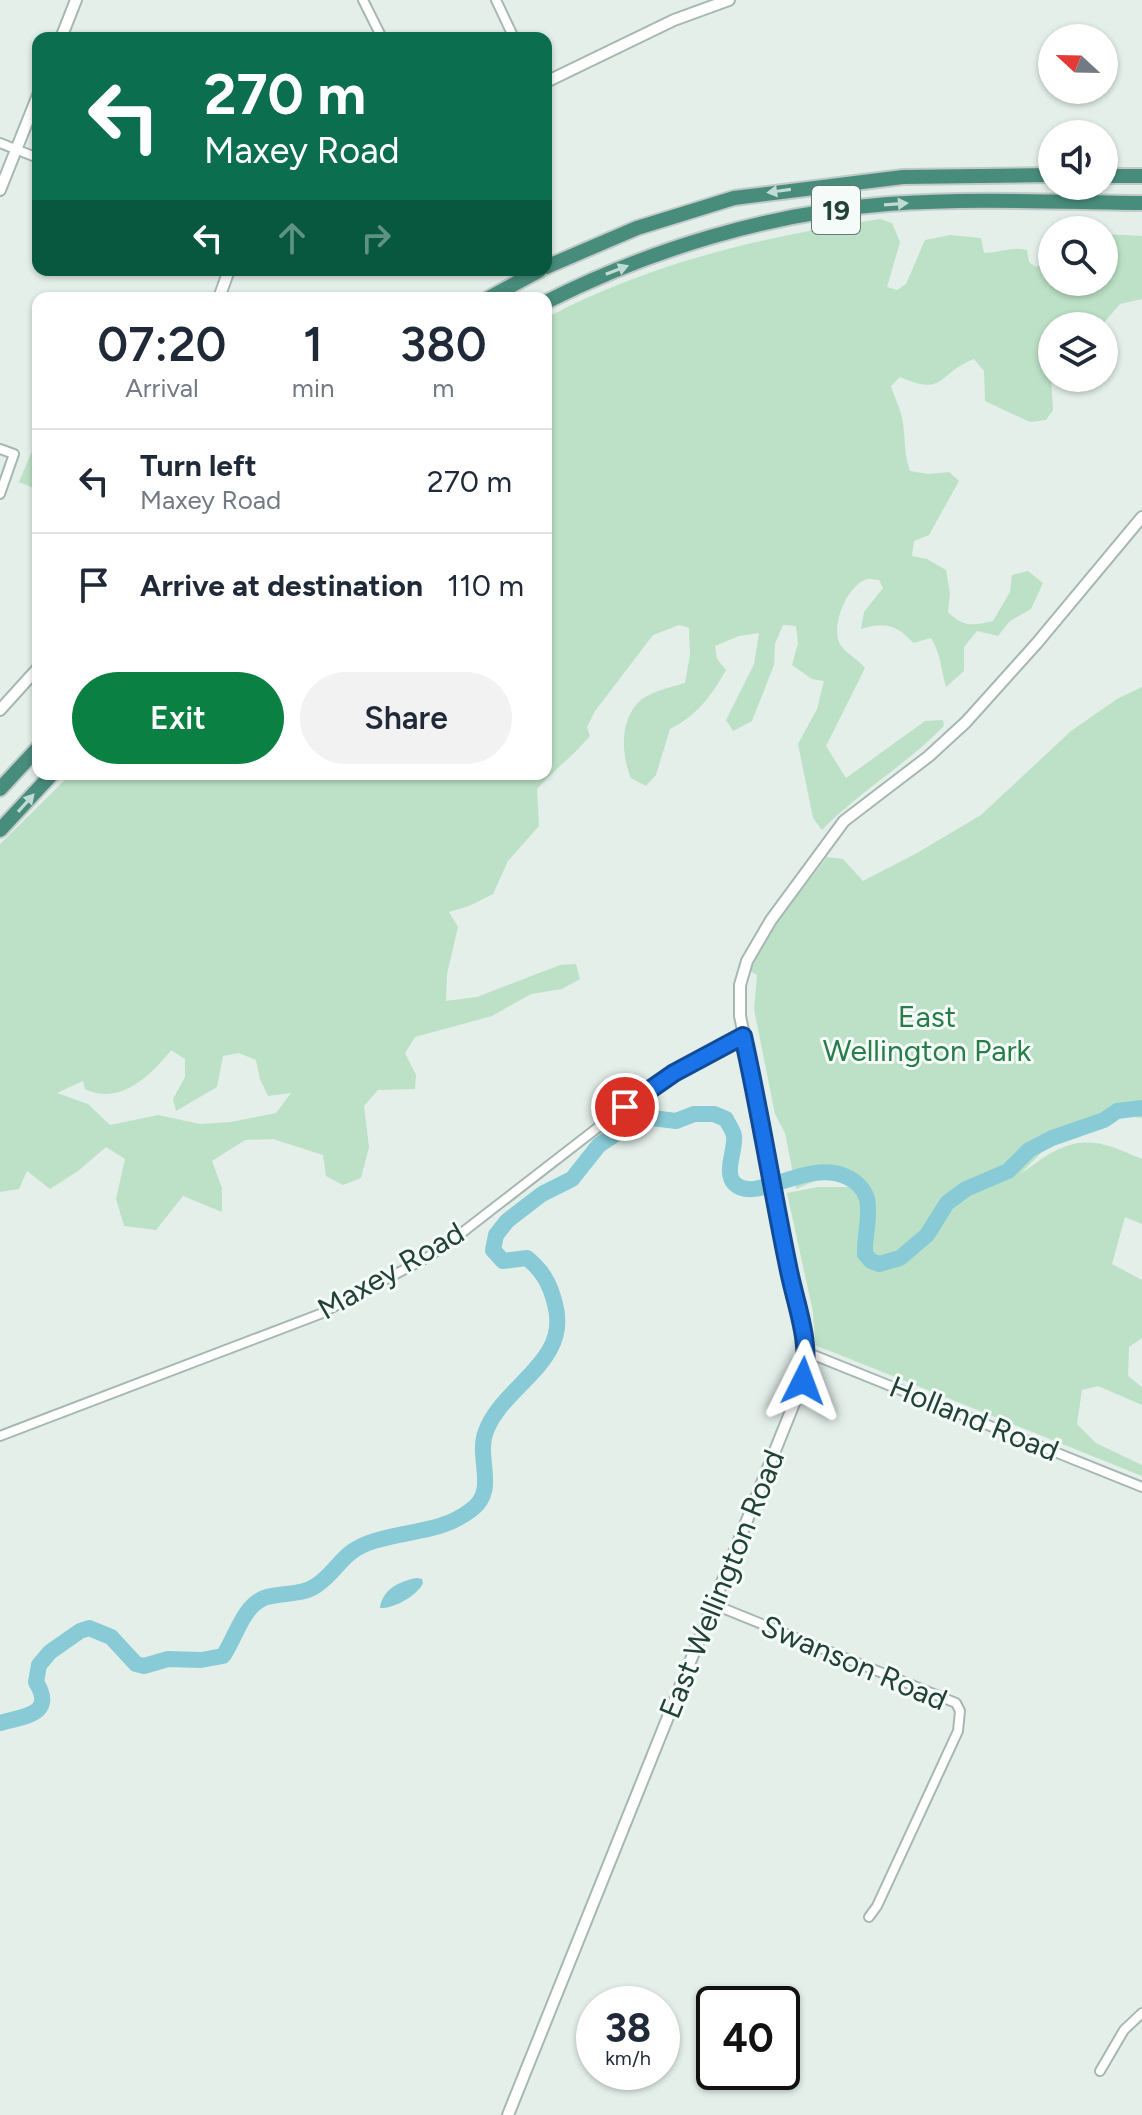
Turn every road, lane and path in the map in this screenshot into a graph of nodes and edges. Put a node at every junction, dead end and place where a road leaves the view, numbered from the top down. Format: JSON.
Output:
{"nodes":[{"id":1,"x":76,"y":0,"type":"edge"},
{"id":2,"x":363,"y":0,"type":"edge"},
{"id":3,"x":496,"y":0,"type":"edge"},
{"id":4,"x":729,"y":0,"type":"edge"},
{"id":5,"x":63,"y":32,"type":"edge"},
{"id":6,"x":379,"y":32,"type":"edge"},
{"id":7,"x":511,"y":32,"type":"edge"},
{"id":8,"x":552,"y":79,"type":"edge"},
{"id":9,"x":32,"y":110,"type":"edge"},
{"id":10,"x":0,"y":143,"type":"edge"},
{"id":11,"x":16,"y":150,"type":"junction"},
{"id":12,"x":32,"y":156,"type":"edge"},
{"id":13,"x":1038,"y":175,"type":"edge"},
{"id":14,"x":1118,"y":176,"type":"edge"},
{"id":15,"x":1142,"y":176,"type":"edge"},
{"id":16,"x":0,"y":190,"type":"edge"},
{"id":17,"x":1142,"y":203,"type":"edge"},
{"id":18,"x":552,"y":264,"type":"edge"},
{"id":19,"x":529,"y":276,"type":"edge"},
{"id":20,"x":500,"y":292,"type":"edge"},
{"id":21,"x":552,"y":299,"type":"edge"},
{"id":22,"x":0,"y":449,"type":"edge"},
{"id":23,"x":0,"y":494,"type":"edge"},
{"id":24,"x":1142,"y":517,"type":"edge"},
{"id":25,"x":32,"y":675,"type":"edge"},
{"id":26,"x":0,"y":710,"type":"edge"},
{"id":27,"x":32,"y":754,"type":"edge"},
{"id":28,"x":46,"y":780,"type":"edge"},
{"id":29,"x":0,"y":789,"type":"edge"},
{"id":30,"x":0,"y":830,"type":"edge"},
{"id":31,"x":743,"y":1036,"type":"junction"},
{"id":32,"x":806,"y":1352,"type":"junction"},
{"id":33,"x":0,"y":1436,"type":"edge"},
{"id":34,"x":1142,"y":1487,"type":"edge"},
{"id":35,"x":715,"y":1605,"type":"junction"},
{"id":36,"x":869,"y":1917,"type":"dead end"},
{"id":37,"x":1142,"y":2013,"type":"edge"},
{"id":38,"x":1100,"y":2071,"type":"dead end"},
{"id":39,"x":508,"y":2115,"type":"edge"}],
"edges":[{"from":1,"to":5,"type":"street"},
{"from":2,"to":6,"type":"street"},
{"from":3,"to":7,"type":"street"},
{"from":4,"to":8,"type":"street"},
{"from":9,"to":11,"type":"street"},
{"from":10,"to":11,"type":"street"},
{"from":11,"to":12,"type":"street"},
{"from":11,"to":16,"type":"street"},
{"from":13,"to":18,"type":"highway","number":"19","one_way":true},
{"from":14,"to":15,"type":"highway"},
{"from":21,"to":17,"type":"highway","number":"19","one_way":true},
{"from":19,"to":20,"type":"highway"},
{"from":22,"to":23,"type":"street"},
{"from":24,"to":31,"type":"street","name":"East Wellington Road"},
{"from":25,"to":26,"type":"street"},
{"from":27,"to":29,"type":"highway"},
{"from":30,"to":28,"type":"highway","one_way":true},
{"from":31,"to":32,"type":"street","name":"East Wellington Road"},
{"from":31,"to":33,"type":"street","name":"Maxey Road"},
{"from":32,"to":34,"type":"street","name":"Holland Road"},
{"from":32,"to":35,"type":"street","name":"East Wellington Road"},
{"from":35,"to":36,"type":"street","name":"Swanson Road"},
{"from":35,"to":39,"type":"street","name":"East Wellington Road"},
{"from":37,"to":38,"type":"street"}]}
